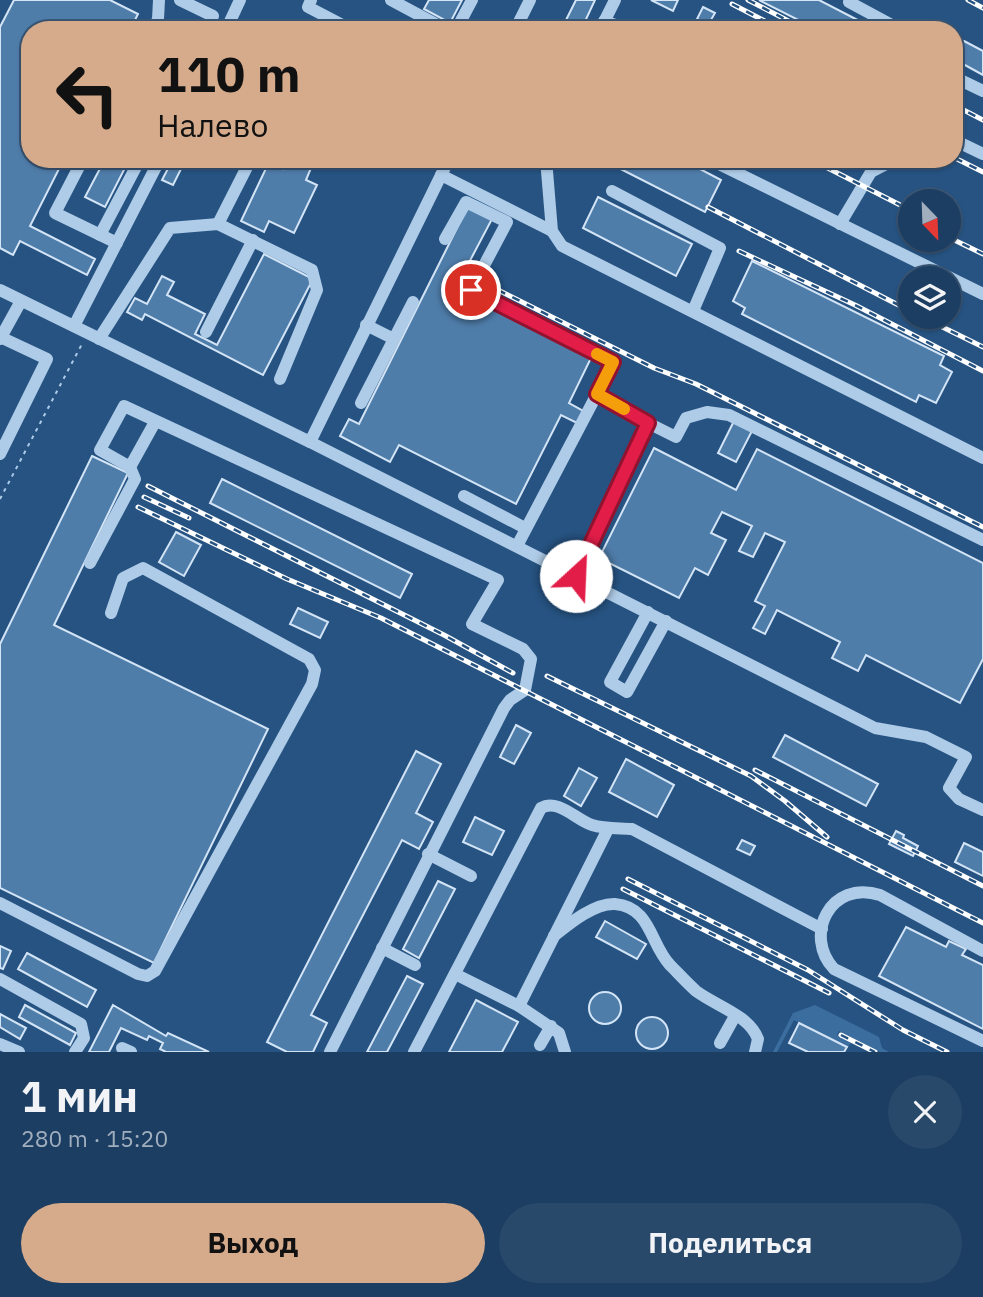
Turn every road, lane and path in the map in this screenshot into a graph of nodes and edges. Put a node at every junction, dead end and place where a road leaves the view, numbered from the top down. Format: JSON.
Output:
{"nodes":[{"id":1,"x":159,"y":0,"type":"edge"},
{"id":2,"x":180,"y":0,"type":"edge"},
{"id":3,"x":240,"y":0,"type":"edge"},
{"id":4,"x":312,"y":0,"type":"edge"},
{"id":5,"x":391,"y":0,"type":"edge"},
{"id":6,"x":421,"y":0,"type":"edge"},
{"id":7,"x":472,"y":0,"type":"edge"},
{"id":8,"x":530,"y":0,"type":"edge"},
{"id":9,"x":615,"y":0,"type":"edge"},
{"id":10,"x":849,"y":2,"type":"dead end"},
{"id":11,"x":415,"y":13,"type":"junction"},
{"id":12,"x":157,"y":21,"type":"edge"},
{"id":13,"x":210,"y":21,"type":"edge"},
{"id":14,"x":230,"y":21,"type":"edge"},
{"id":15,"x":335,"y":21,"type":"edge"},
{"id":16,"x":428,"y":21,"type":"edge"},
{"id":17,"x":461,"y":21,"type":"edge"},
{"id":18,"x":520,"y":21,"type":"edge"},
{"id":19,"x":604,"y":21,"type":"edge"},
{"id":20,"x":884,"y":21,"type":"edge"},
{"id":21,"x":963,"y":81,"type":"edge"},
{"id":22,"x":983,"y":91,"type":"edge"},
{"id":23,"x":963,"y":144,"type":"edge"},
{"id":24,"x":983,"y":154,"type":"edge"},
{"id":25,"x":78,"y":168,"type":"edge"},
{"id":26,"x":135,"y":168,"type":"edge"},
{"id":27,"x":155,"y":168,"type":"edge"},
{"id":28,"x":246,"y":168,"type":"edge"},
{"id":29,"x":445,"y":168,"type":"edge"},
{"id":30,"x":547,"y":168,"type":"edge"},
{"id":31,"x":727,"y":168,"type":"edge"},
{"id":32,"x":879,"y":168,"type":"edge"},
{"id":33,"x":442,"y":175,"type":"junction"},
{"id":34,"x":612,"y":191,"type":"dead end"},
{"id":35,"x":218,"y":223,"type":"junction"},
{"id":36,"x":840,"y":224,"type":"junction"},
{"id":37,"x":552,"y":231,"type":"junction"},
{"id":38,"x":100,"y":235,"type":"junction"},
{"id":39,"x":445,"y":239,"type":"dead end"},
{"id":40,"x":254,"y":240,"type":"junction"},
{"id":41,"x":117,"y":243,"type":"junction"},
{"id":42,"x":0,"y":290,"type":"edge"},
{"id":43,"x":983,"y":294,"type":"edge"},
{"id":44,"x":21,"y":301,"type":"junction"},
{"id":45,"x":413,"y":302,"type":"dead end"},
{"id":46,"x":693,"y":311,"type":"junction"},
{"id":47,"x":366,"y":325,"type":"junction"},
{"id":48,"x":74,"y":326,"type":"junction"},
{"id":49,"x":206,"y":331,"type":"dead end"},
{"id":50,"x":0,"y":338,"type":"edge"},
{"id":51,"x":99,"y":339,"type":"junction"},
{"id":52,"x":394,"y":339,"type":"junction"},
{"id":53,"x":84,"y":340,"type":"dead end"},
{"id":54,"x":280,"y":379,"type":"dead end"},
{"id":55,"x":597,"y":394,"type":"junction"},
{"id":56,"x":361,"y":403,"type":"dead end"},
{"id":57,"x":155,"y":422,"type":"junction"},
{"id":58,"x":648,"y":423,"type":"junction"},
{"id":59,"x":310,"y":442,"type":"junction"},
{"id":60,"x":0,"y":454,"type":"edge"},
{"id":61,"x":983,"y":458,"type":"edge"},
{"id":62,"x":130,"y":467,"type":"junction"},
{"id":63,"x":464,"y":496,"type":"dead end"},
{"id":64,"x":0,"y":499,"type":"edge"},
{"id":65,"x":525,"y":528,"type":"junction"},
{"id":66,"x":983,"y":540,"type":"edge"},
{"id":67,"x":517,"y":545,"type":"junction"},
{"id":68,"x":90,"y":563,"type":"dead end"},
{"id":69,"x":576,"y":576,"type":"junction"},
{"id":70,"x":648,"y":612,"type":"junction"},
{"id":71,"x":111,"y":613,"type":"dead end"},
{"id":72,"x":666,"y":621,"type":"junction"},
{"id":73,"x":983,"y":810,"type":"edge"},
{"id":74,"x":608,"y":829,"type":"junction"},
{"id":75,"x":428,"y":854,"type":"junction"},
{"id":76,"x":471,"y":876,"type":"dead end"},
{"id":77,"x":0,"y":902,"type":"edge"},
{"id":78,"x":822,"y":929,"type":"junction"},
{"id":79,"x":554,"y":936,"type":"junction"},
{"id":80,"x":382,"y":948,"type":"junction"},
{"id":81,"x":983,"y":951,"type":"edge"},
{"id":82,"x":415,"y":965,"type":"dead end"},
{"id":83,"x":455,"y":974,"type":"junction"},
{"id":84,"x":0,"y":979,"type":"edge"},
{"id":85,"x":519,"y":1006,"type":"junction"},
{"id":86,"x":736,"y":1016,"type":"junction"},
{"id":87,"x":551,"y":1026,"type":"junction"},
{"id":88,"x":983,"y":1041,"type":"edge"},
{"id":89,"x":720,"y":1043,"type":"dead end"},
{"id":90,"x":0,"y":1044,"type":"edge"},
{"id":91,"x":540,"y":1045,"type":"dead end"},
{"id":92,"x":19,"y":1052,"type":"edge"},
{"id":93,"x":75,"y":1052,"type":"edge"},
{"id":94,"x":330,"y":1052,"type":"edge"},
{"id":95,"x":414,"y":1052,"type":"edge"},
{"id":96,"x":565,"y":1052,"type":"edge"},
{"id":97,"x":755,"y":1052,"type":"edge"}],
"edges":[{"from":1,"to":12,"type":"lane"},
{"from":2,"to":13,"type":"lane"},
{"from":3,"to":14,"type":"lane"},
{"from":4,"to":15,"type":"lane"},
{"from":5,"to":11,"type":"lane"},
{"from":6,"to":11,"type":"lane"},
{"from":7,"to":17,"type":"lane"},
{"from":8,"to":18,"type":"lane"},
{"from":9,"to":19,"type":"lane"},
{"from":10,"to":20,"type":"lane"},
{"from":11,"to":16,"type":"lane"},
{"from":21,"to":22,"type":"lane"},
{"from":23,"to":24,"type":"lane"},
{"from":25,"to":38,"type":"lane"},
{"from":26,"to":38,"type":"lane"},
{"from":27,"to":41,"type":"lane"},
{"from":28,"to":35,"type":"lane"},
{"from":29,"to":33,"type":"lane"},
{"from":30,"to":37,"type":"lane"},
{"from":31,"to":36,"type":"lane"},
{"from":32,"to":36,"type":"lane"},
{"from":33,"to":37,"type":"lane"},
{"from":33,"to":47,"type":"lane"},
{"from":34,"to":46,"type":"lane"},
{"from":35,"to":40,"type":"lane"},
{"from":35,"to":51,"type":"lane"},
{"from":36,"to":43,"type":"lane"},
{"from":37,"to":46,"type":"lane"},
{"from":38,"to":41,"type":"lane"},
{"from":39,"to":55,"type":"lane"},
{"from":40,"to":49,"type":"lane"},
{"from":40,"to":54,"type":"lane"},
{"from":41,"to":48,"type":"lane"},
{"from":42,"to":44,"type":"lane"},
{"from":44,"to":48,"type":"lane"},
{"from":44,"to":50,"type":"lane"},
{"from":45,"to":52,"type":"lane"},
{"from":46,"to":61,"type":"lane"},
{"from":47,"to":52,"type":"lane"},
{"from":47,"to":59,"type":"lane"},
{"from":48,"to":51,"type":"lane"},
{"from":50,"to":60,"type":"lane"},
{"from":51,"to":59,"type":"lane"},
{"from":52,"to":56,"type":"lane"},
{"from":53,"to":64,"type":"path"},
{"from":55,"to":58,"type":"lane"},
{"from":55,"to":65,"type":"lane"},
{"from":57,"to":62,"type":"lane"},
{"from":57,"to":62,"type":"lane"},
{"from":57,"to":75,"type":"lane"},
{"from":58,"to":66,"type":"lane"},
{"from":58,"to":69,"type":"lane"},
{"from":59,"to":67,"type":"lane"},
{"from":62,"to":68,"type":"lane"},
{"from":63,"to":65,"type":"lane"},
{"from":65,"to":67,"type":"lane"},
{"from":67,"to":69,"type":"lane"},
{"from":69,"to":70,"type":"lane"},
{"from":70,"to":72,"type":"lane"},
{"from":70,"to":72,"type":"lane"},
{"from":71,"to":77,"type":"lane"},
{"from":72,"to":73,"type":"lane"},
{"from":74,"to":78,"type":"lane"},
{"from":74,"to":79,"type":"lane"},
{"from":74,"to":83,"type":"lane"},
{"from":75,"to":76,"type":"lane"},
{"from":75,"to":80,"type":"lane"},
{"from":78,"to":81,"type":"lane"},
{"from":78,"to":88,"type":"lane"},
{"from":79,"to":85,"type":"lane"},
{"from":79,"to":86,"type":"lane"},
{"from":80,"to":82,"type":"lane"},
{"from":80,"to":94,"type":"lane"},
{"from":83,"to":85,"type":"lane"},
{"from":83,"to":95,"type":"lane"},
{"from":84,"to":93,"type":"lane"},
{"from":85,"to":87,"type":"lane"},
{"from":86,"to":89,"type":"lane"},
{"from":86,"to":97,"type":"lane"},
{"from":87,"to":91,"type":"lane"},
{"from":87,"to":96,"type":"lane"},
{"from":90,"to":92,"type":"lane"}]}
